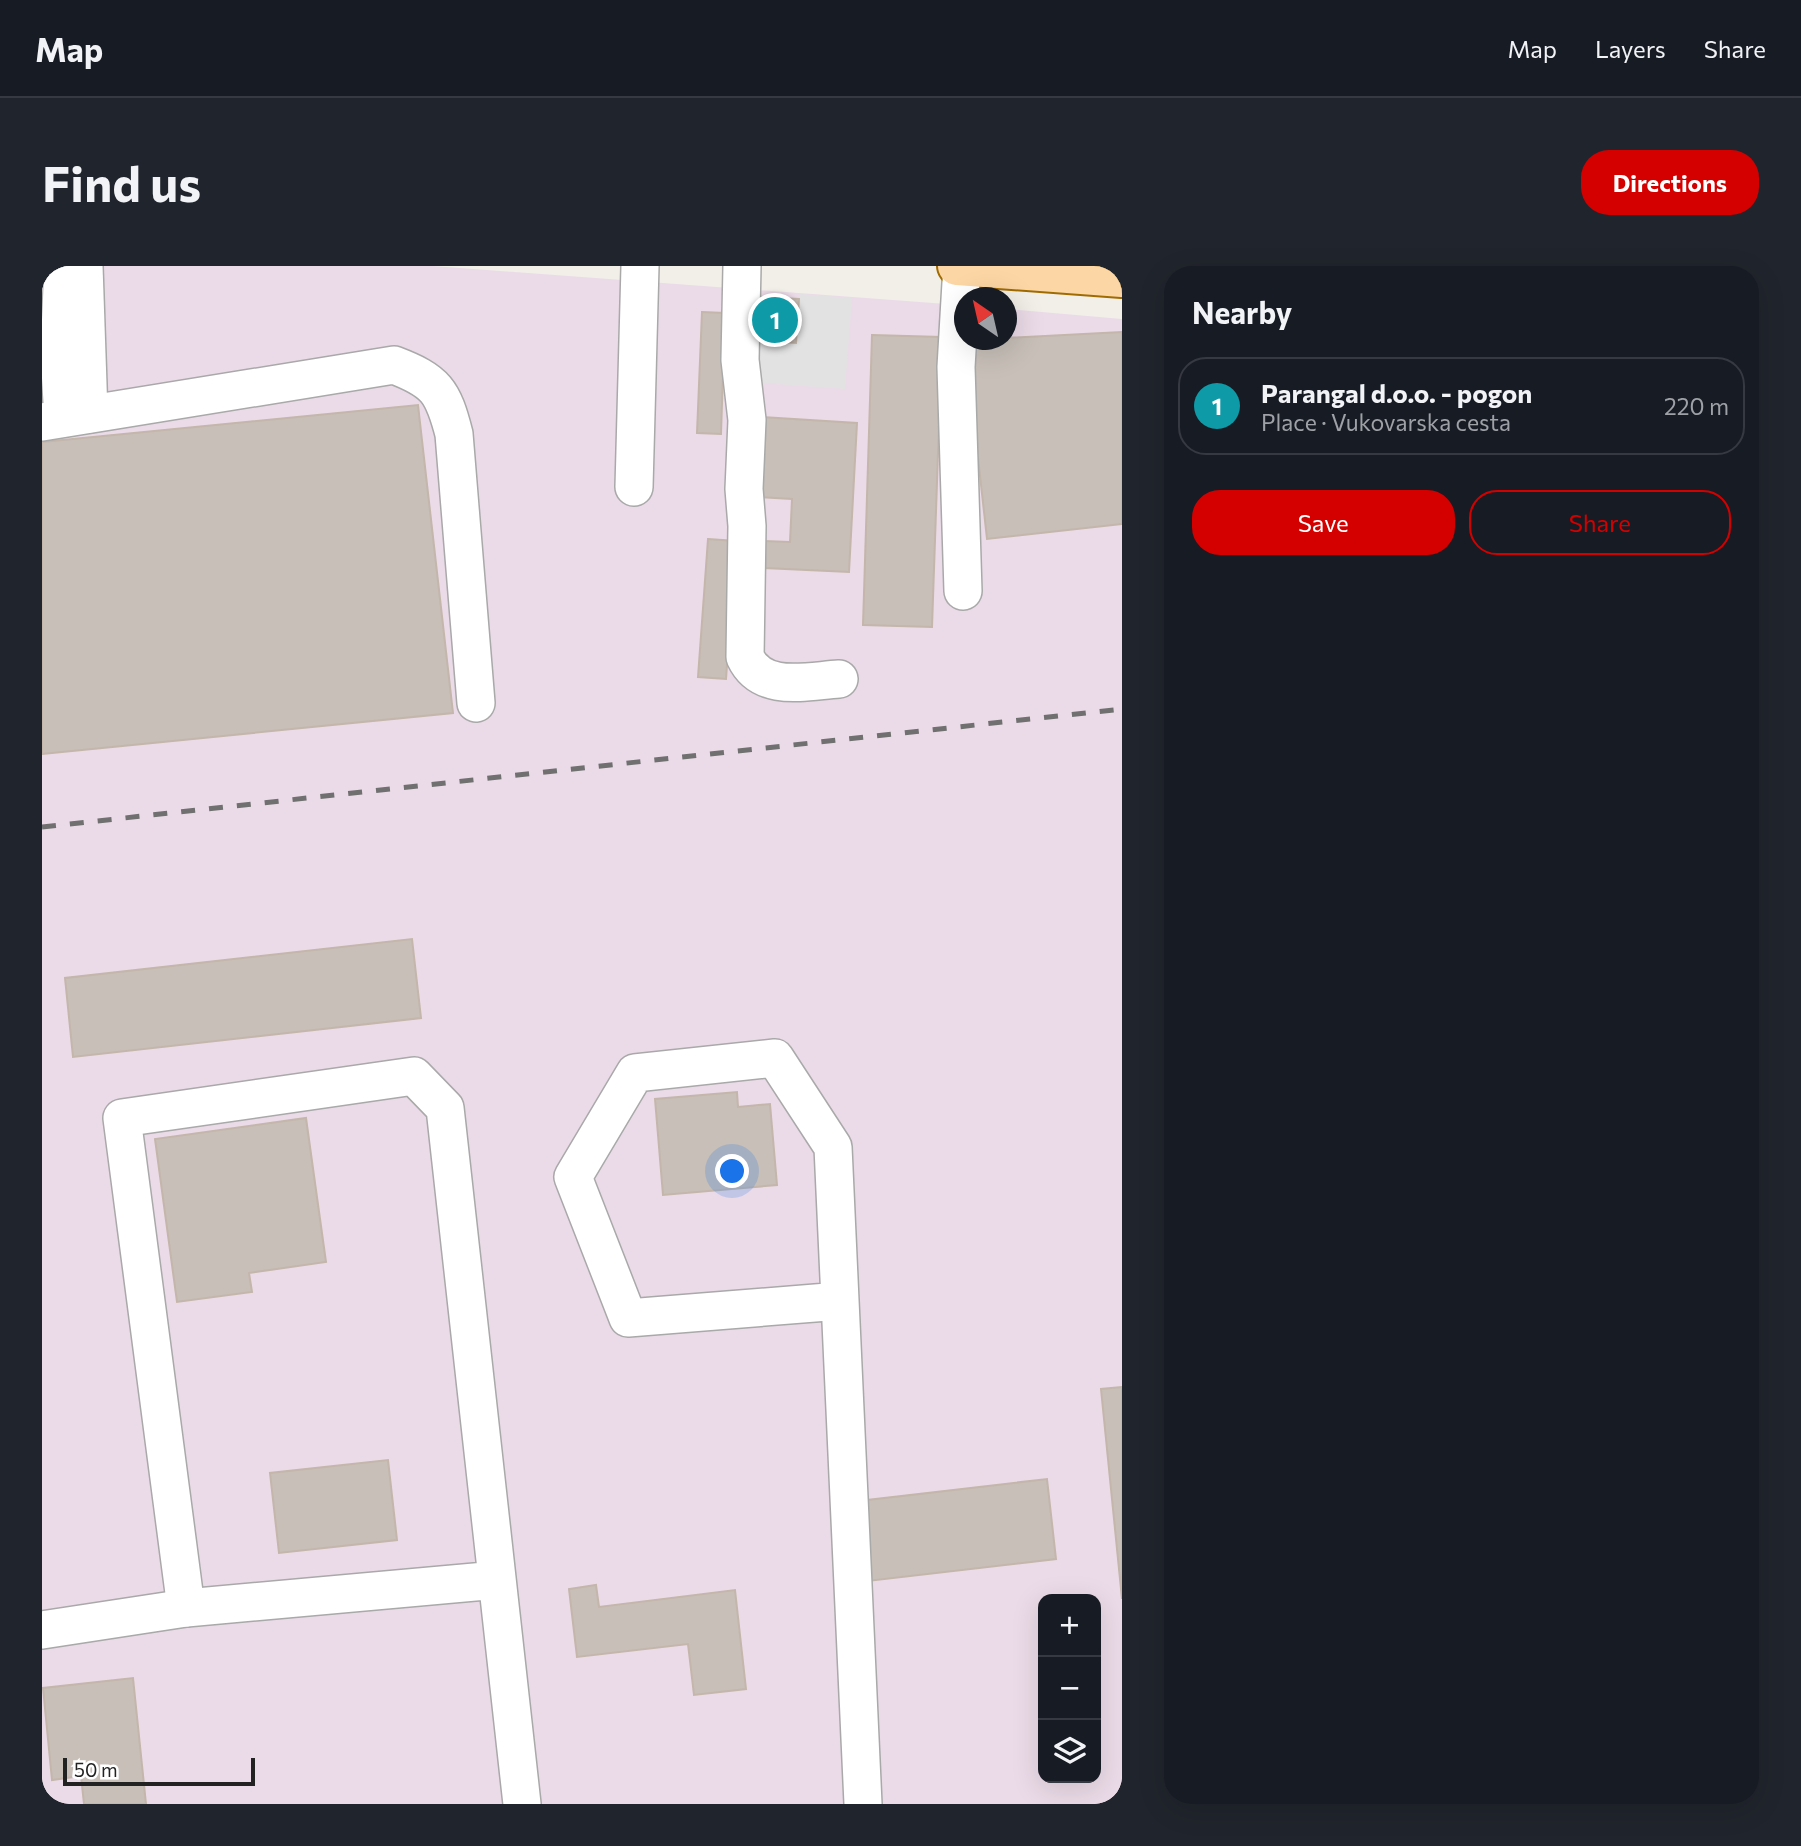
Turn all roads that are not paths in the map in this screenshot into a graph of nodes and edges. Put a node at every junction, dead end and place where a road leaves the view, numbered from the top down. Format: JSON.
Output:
{"nodes":[{"id":1,"x":63,"y":266,"type":"edge"},
{"id":2,"x":84,"y":266,"type":"edge"},
{"id":3,"x":640,"y":266,"type":"edge"},
{"id":4,"x":742,"y":266,"type":"edge"},
{"id":5,"x":957,"y":266,"type":"edge"},
{"id":6,"x":962,"y":266,"type":"edge"},
{"id":7,"x":1122,"y":278,"type":"edge"},
{"id":8,"x":65,"y":418,"type":"edge"},
{"id":9,"x":634,"y":487,"type":"dead end"},
{"id":10,"x":963,"y":592,"type":"dead end"},
{"id":11,"x":839,"y":679,"type":"dead end"},
{"id":12,"x":476,"y":703,"type":"dead end"},
{"id":13,"x":840,"y":1301,"type":"junction"},
{"id":14,"x":497,"y":1580,"type":"junction"},
{"id":15,"x":186,"y":1608,"type":"junction"},
{"id":16,"x":42,"y":1630,"type":"edge"},
{"id":17,"x":522,"y":1804,"type":"edge"},
{"id":18,"x":863,"y":1804,"type":"edge"}],
"edges":[{"from":1,"to":8,"type":"lane"},
{"from":2,"to":8,"type":"lane"},
{"from":3,"to":9,"type":"lane"},
{"from":4,"to":11,"type":"lane"},
{"from":5,"to":6,"type":"main road"},
{"from":6,"to":7,"type":"main road"},
{"from":6,"to":10,"type":"lane"},
{"from":8,"to":12,"type":"lane"},
{"from":13,"to":13,"type":"lane"},
{"from":13,"to":18,"type":"lane"},
{"from":14,"to":15,"type":"lane"},
{"from":14,"to":15,"type":"lane"},
{"from":14,"to":17,"type":"lane"},
{"from":15,"to":16,"type":"lane"}]}
